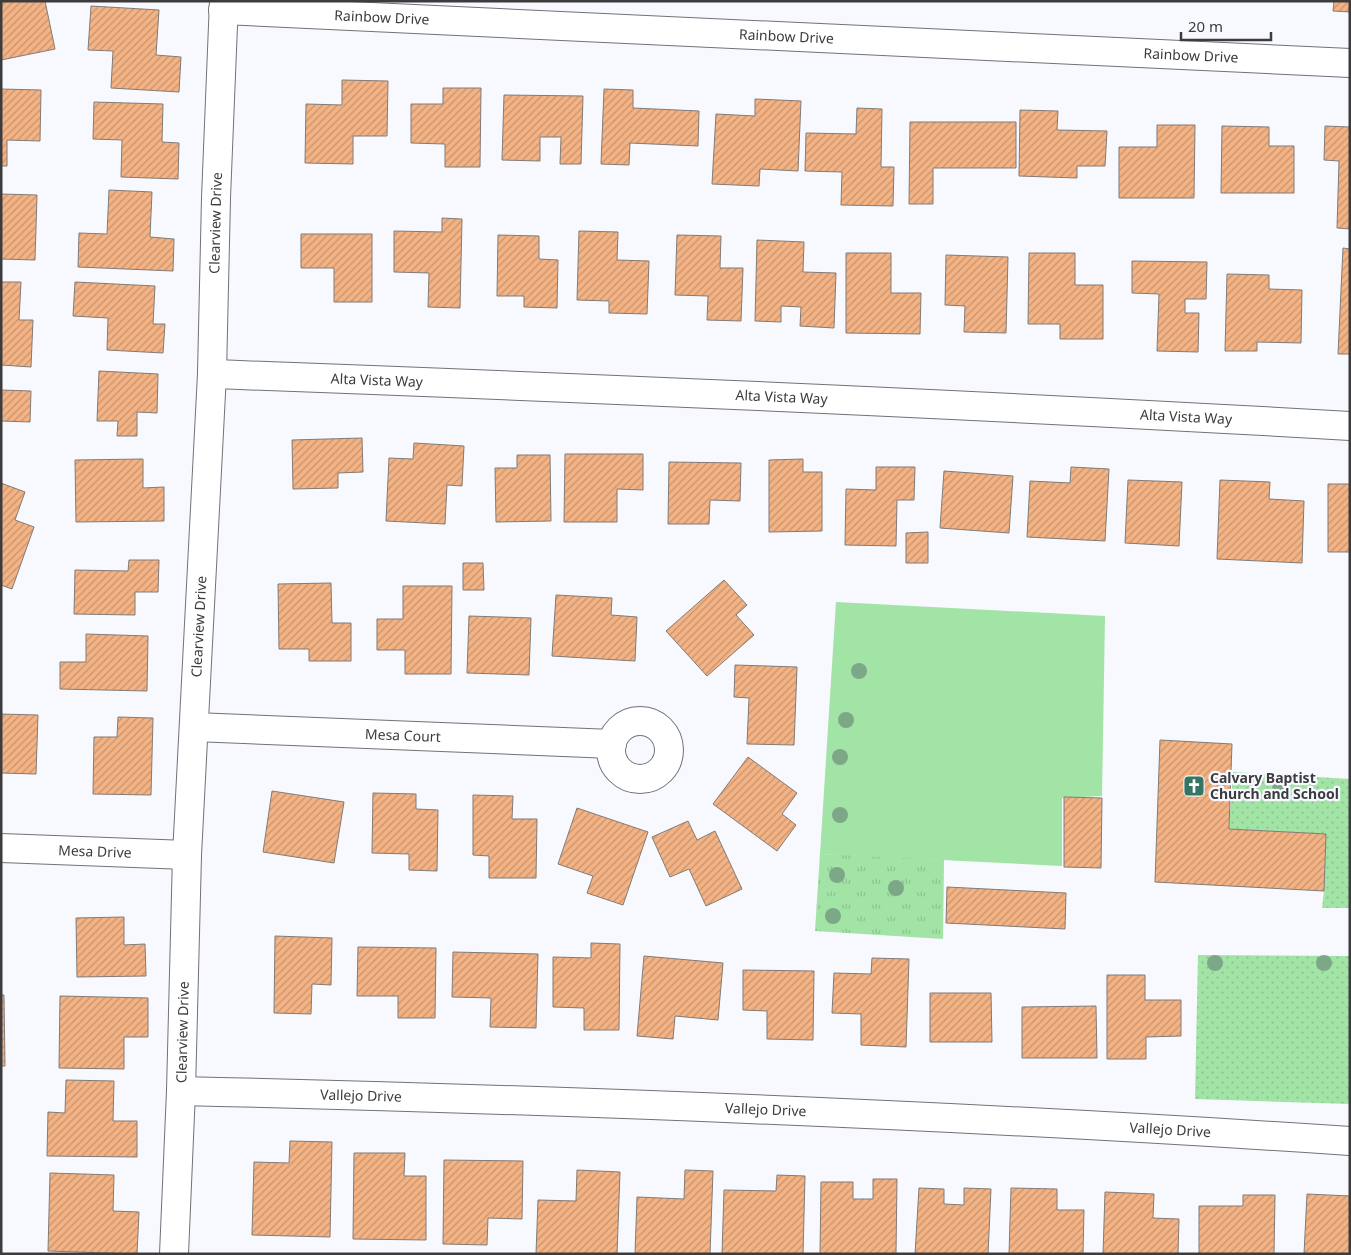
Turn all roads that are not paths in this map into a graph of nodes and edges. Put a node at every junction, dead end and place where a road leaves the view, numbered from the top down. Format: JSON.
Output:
{"nodes":[{"id":1,"x":224,"y":6,"type":"edge"},
{"id":2,"x":1350,"y":63,"type":"edge"},
{"id":3,"x":212,"y":374,"type":"junction"},
{"id":4,"x":1350,"y":426,"type":"edge"},
{"id":5,"x":194,"y":727,"type":"junction"},
{"id":6,"x":612,"y":744,"type":"dead end"},
{"id":7,"x":1,"y":848,"type":"edge"},
{"id":8,"x":187,"y":855,"type":"junction"},
{"id":9,"x":181,"y":1091,"type":"junction"},
{"id":10,"x":1350,"y":1140,"type":"edge"},
{"id":11,"x":174,"y":1254,"type":"edge"}],
"edges":[{"from":1,"to":2,"type":"street","name":"Rainbow Drive"},
{"from":1,"to":3,"type":"street","name":"Clearview Drive"},
{"from":3,"to":4,"type":"street","name":"Alta Vista Way"},
{"from":3,"to":5,"type":"street","name":"Clearview Drive"},
{"from":5,"to":6,"type":"street","name":"Mesa Court"},
{"from":5,"to":8,"type":"street","name":"Clearview Drive"},
{"from":7,"to":8,"type":"street","name":"Mesa Drive"},
{"from":8,"to":9,"type":"street","name":"Clearview Drive"},
{"from":9,"to":10,"type":"street","name":"Vallejo Drive"},
{"from":9,"to":11,"type":"street","name":"Clearview Drive"}]}
